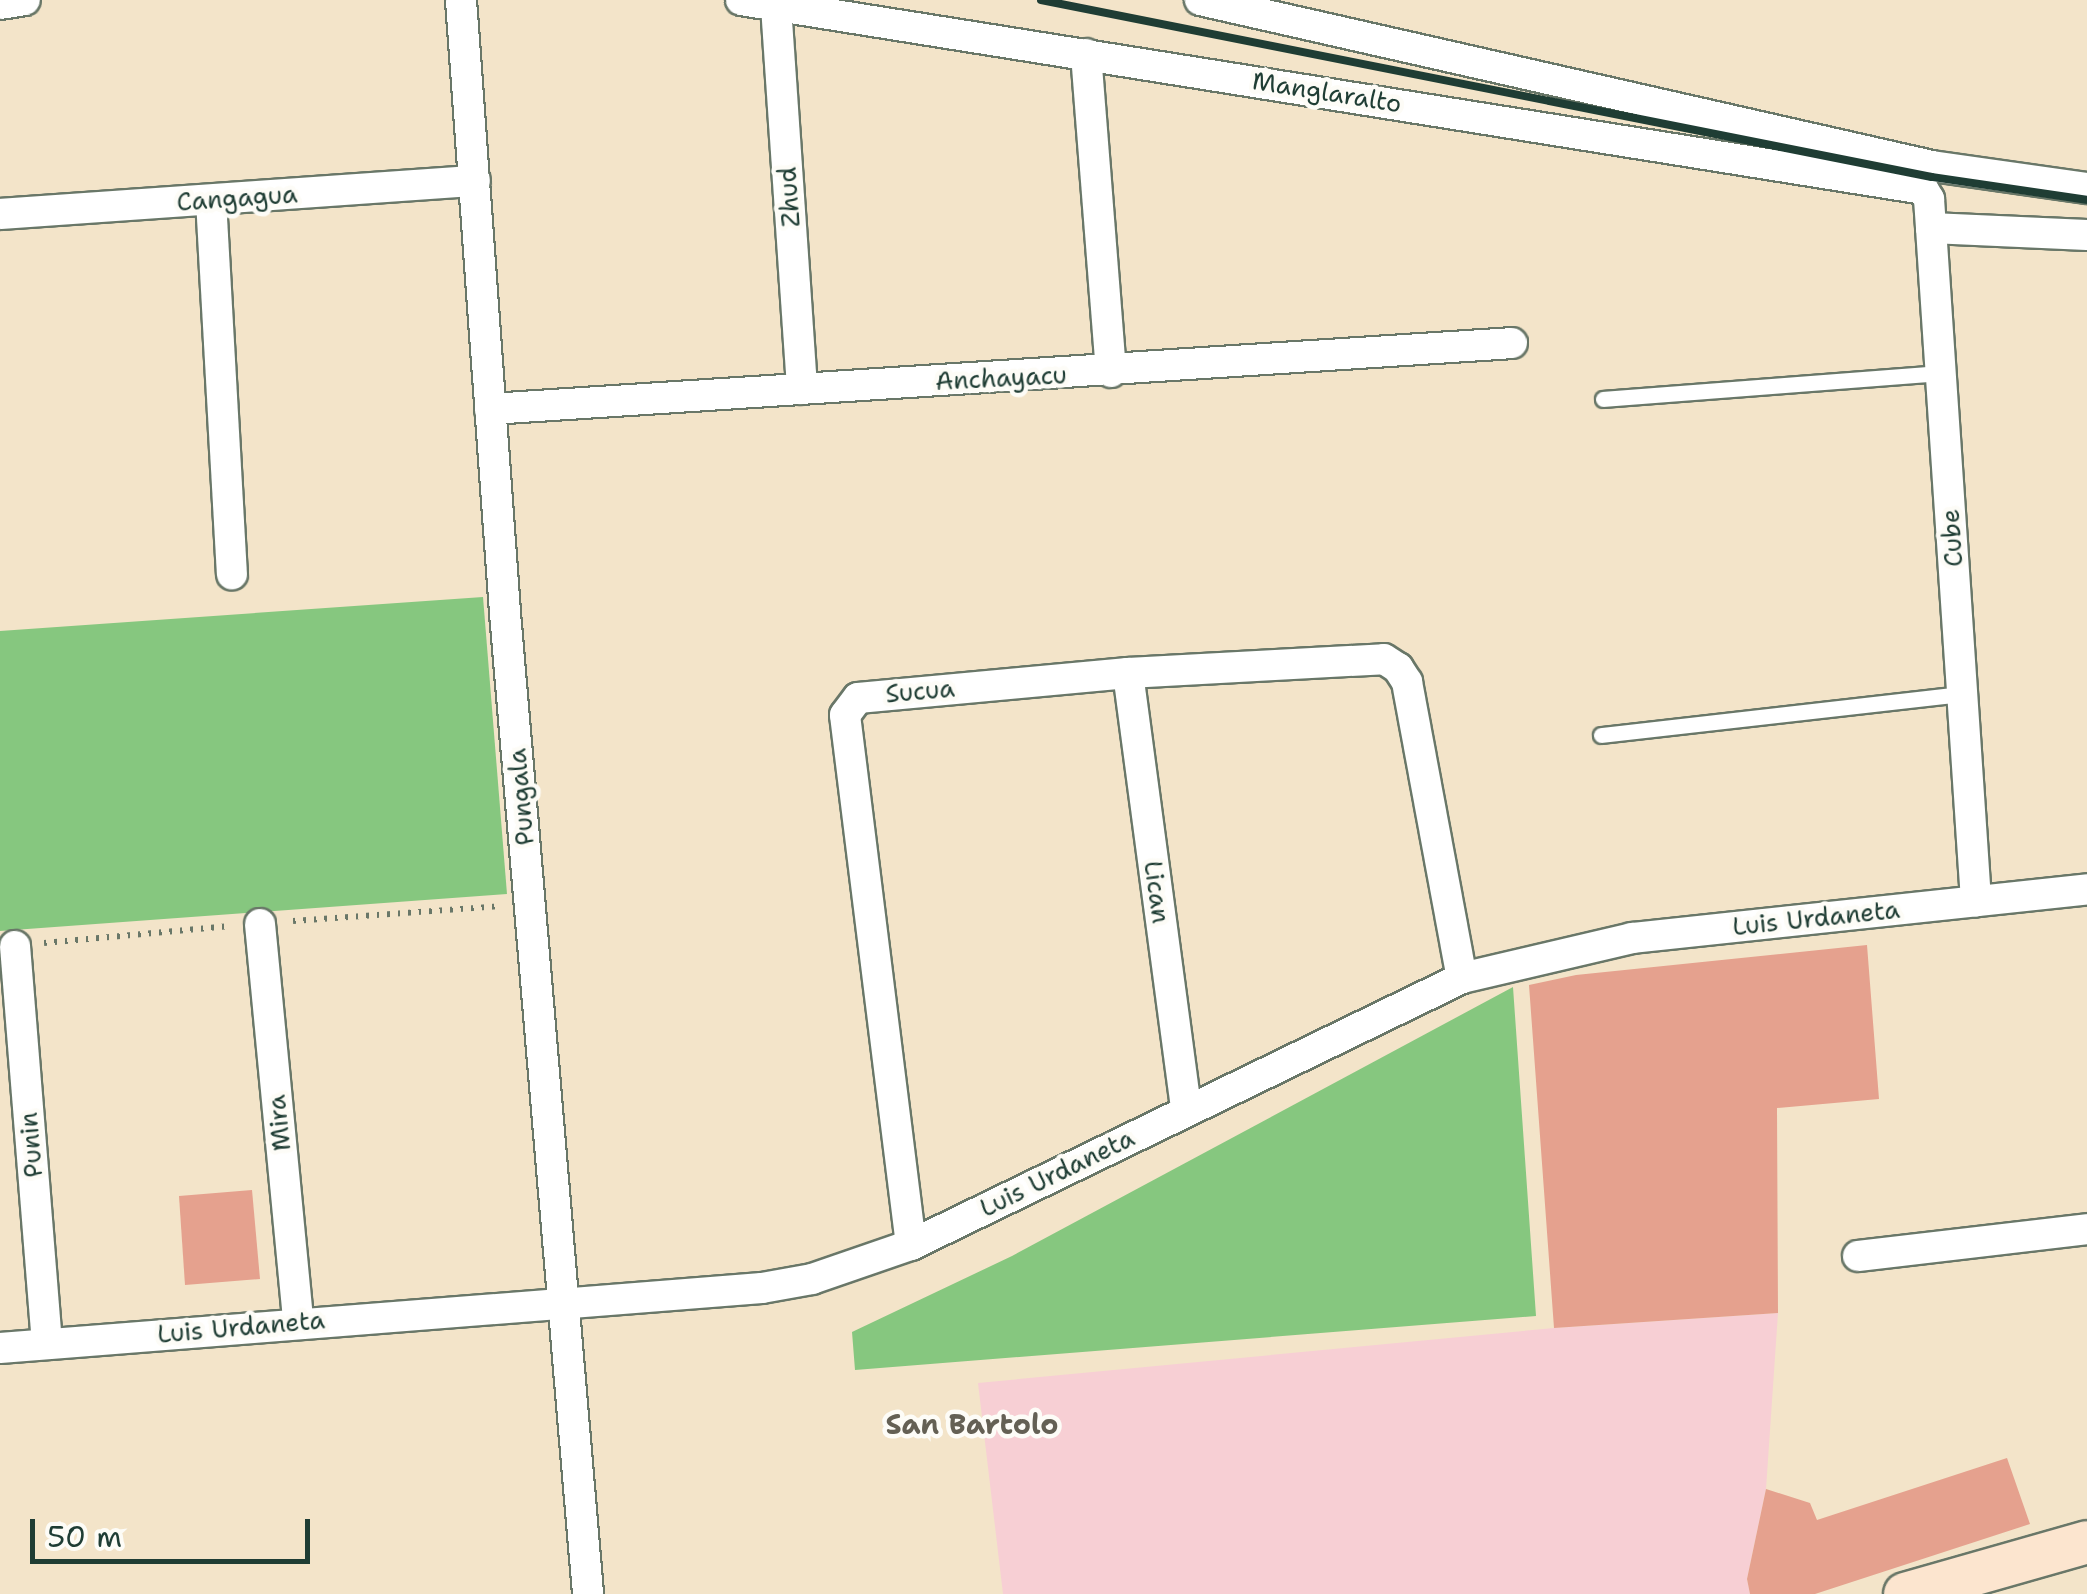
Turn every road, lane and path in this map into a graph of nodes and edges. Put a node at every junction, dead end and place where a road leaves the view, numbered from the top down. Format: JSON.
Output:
{"nodes":[{"id":1,"x":25,"y":0,"type":"edge"},
{"id":2,"x":461,"y":0,"type":"edge"},
{"id":3,"x":741,"y":0,"type":"edge"},
{"id":4,"x":1200,"y":0,"type":"edge"},
{"id":5,"x":0,"y":4,"type":"edge"},
{"id":6,"x":776,"y":6,"type":"junction"},
{"id":7,"x":1086,"y":54,"type":"junction"},
{"id":8,"x":475,"y":181,"type":"junction"},
{"id":9,"x":1912,"y":185,"type":"joint"},
{"id":10,"x":2087,"y":188,"type":"edge"},
{"id":11,"x":211,"y":200,"type":"junction"},
{"id":12,"x":0,"y":214,"type":"edge"},
{"id":13,"x":1931,"y":228,"type":"junction"},
{"id":14,"x":2087,"y":235,"type":"edge"},
{"id":15,"x":1512,"y":343,"type":"dead end"},
{"id":16,"x":1112,"y":372,"type":"junction"},
{"id":17,"x":1940,"y":373,"type":"junction"},
{"id":18,"x":802,"y":389,"type":"junction"},
{"id":19,"x":1602,"y":399,"type":"dead end"},
{"id":20,"x":490,"y":409,"type":"junction"},
{"id":21,"x":232,"y":574,"type":"dead end"},
{"id":22,"x":1128,"y":673,"type":"junction"},
{"id":23,"x":1963,"y":694,"type":"junction"},
{"id":24,"x":1601,"y":735,"type":"dead end"},
{"id":25,"x":2087,"y":889,"type":"edge"},
{"id":26,"x":1976,"y":901,"type":"junction"},
{"id":27,"x":260,"y":924,"type":"dead end"},
{"id":28,"x":14,"y":946,"type":"dead end"},
{"id":29,"x":1462,"y":978,"type":"junction"},
{"id":30,"x":1186,"y":1110,"type":"junction"},
{"id":31,"x":2087,"y":1229,"type":"edge"},
{"id":32,"x":910,"y":1245,"type":"junction"},
{"id":33,"x":1858,"y":1256,"type":"dead end"},
{"id":34,"x":563,"y":1303,"type":"junction"},
{"id":35,"x":298,"y":1322,"type":"junction"},
{"id":36,"x":47,"y":1344,"type":"junction"},
{"id":37,"x":0,"y":1348,"type":"edge"},
{"id":38,"x":2087,"y":1543,"type":"edge"},
{"id":39,"x":2008,"y":1578,"type":"edge"},
{"id":40,"x":588,"y":1594,"type":"edge"},
{"id":41,"x":1905,"y":1594,"type":"edge"},
{"id":42,"x":1962,"y":1594,"type":"edge"}],
"edges":[{"from":1,"to":5,"type":"street"},
{"from":2,"to":8,"type":"street","name":"Pungala"},
{"from":3,"to":6,"type":"street","name":"Manglaralto"},
{"from":4,"to":10,"type":"street"},
{"from":6,"to":7,"type":"street","name":"Manglaralto"},
{"from":6,"to":18,"type":"street","name":"Zhud"},
{"from":7,"to":9,"type":"street","name":"Manglaralto"},
{"from":7,"to":16,"type":"street"},
{"from":8,"to":11,"type":"street","name":"Cangagua"},
{"from":8,"to":20,"type":"street","name":"Pungala"},
{"from":9,"to":13,"type":"street","name":"Cube"},
{"from":11,"to":12,"type":"street","name":"Cangagua"},
{"from":11,"to":21,"type":"street"},
{"from":13,"to":14,"type":"street"},
{"from":13,"to":17,"type":"street","name":"Cube"},
{"from":15,"to":16,"type":"street","name":"Anchayacu"},
{"from":16,"to":18,"type":"street","name":"Anchayacu"},
{"from":17,"to":19,"type":"lane"},
{"from":17,"to":23,"type":"street","name":"Cube"},
{"from":18,"to":20,"type":"street","name":"Anchayacu"},
{"from":20,"to":34,"type":"street","name":"Pungala"},
{"from":22,"to":29,"type":"street","name":"Sucua"},
{"from":22,"to":30,"type":"street","name":"Lican"},
{"from":22,"to":32,"type":"street","name":"Sucua"},
{"from":23,"to":24,"type":"lane"},
{"from":23,"to":26,"type":"street","name":"Cube"},
{"from":25,"to":26,"type":"street","name":"Luis Urdaneta"},
{"from":26,"to":29,"type":"street","name":"Luis Urdaneta"},
{"from":27,"to":35,"type":"street","name":"Mira"},
{"from":28,"to":36,"type":"street","name":"Punin"},
{"from":29,"to":30,"type":"street","name":"Luis Urdaneta"},
{"from":30,"to":32,"type":"street","name":"Luis Urdaneta"},
{"from":31,"to":33,"type":"street"},
{"from":32,"to":34,"type":"street","name":"Luis Urdaneta"},
{"from":34,"to":35,"type":"street","name":"Luis Urdaneta"},
{"from":34,"to":40,"type":"street","name":"Pungala"},
{"from":35,"to":36,"type":"street","name":"Luis Urdaneta"},
{"from":36,"to":37,"type":"street","name":"Luis Urdaneta"},
{"from":38,"to":39,"type":"street"},
{"from":39,"to":41,"type":"street"},
{"from":39,"to":42,"type":"lane"}]}
